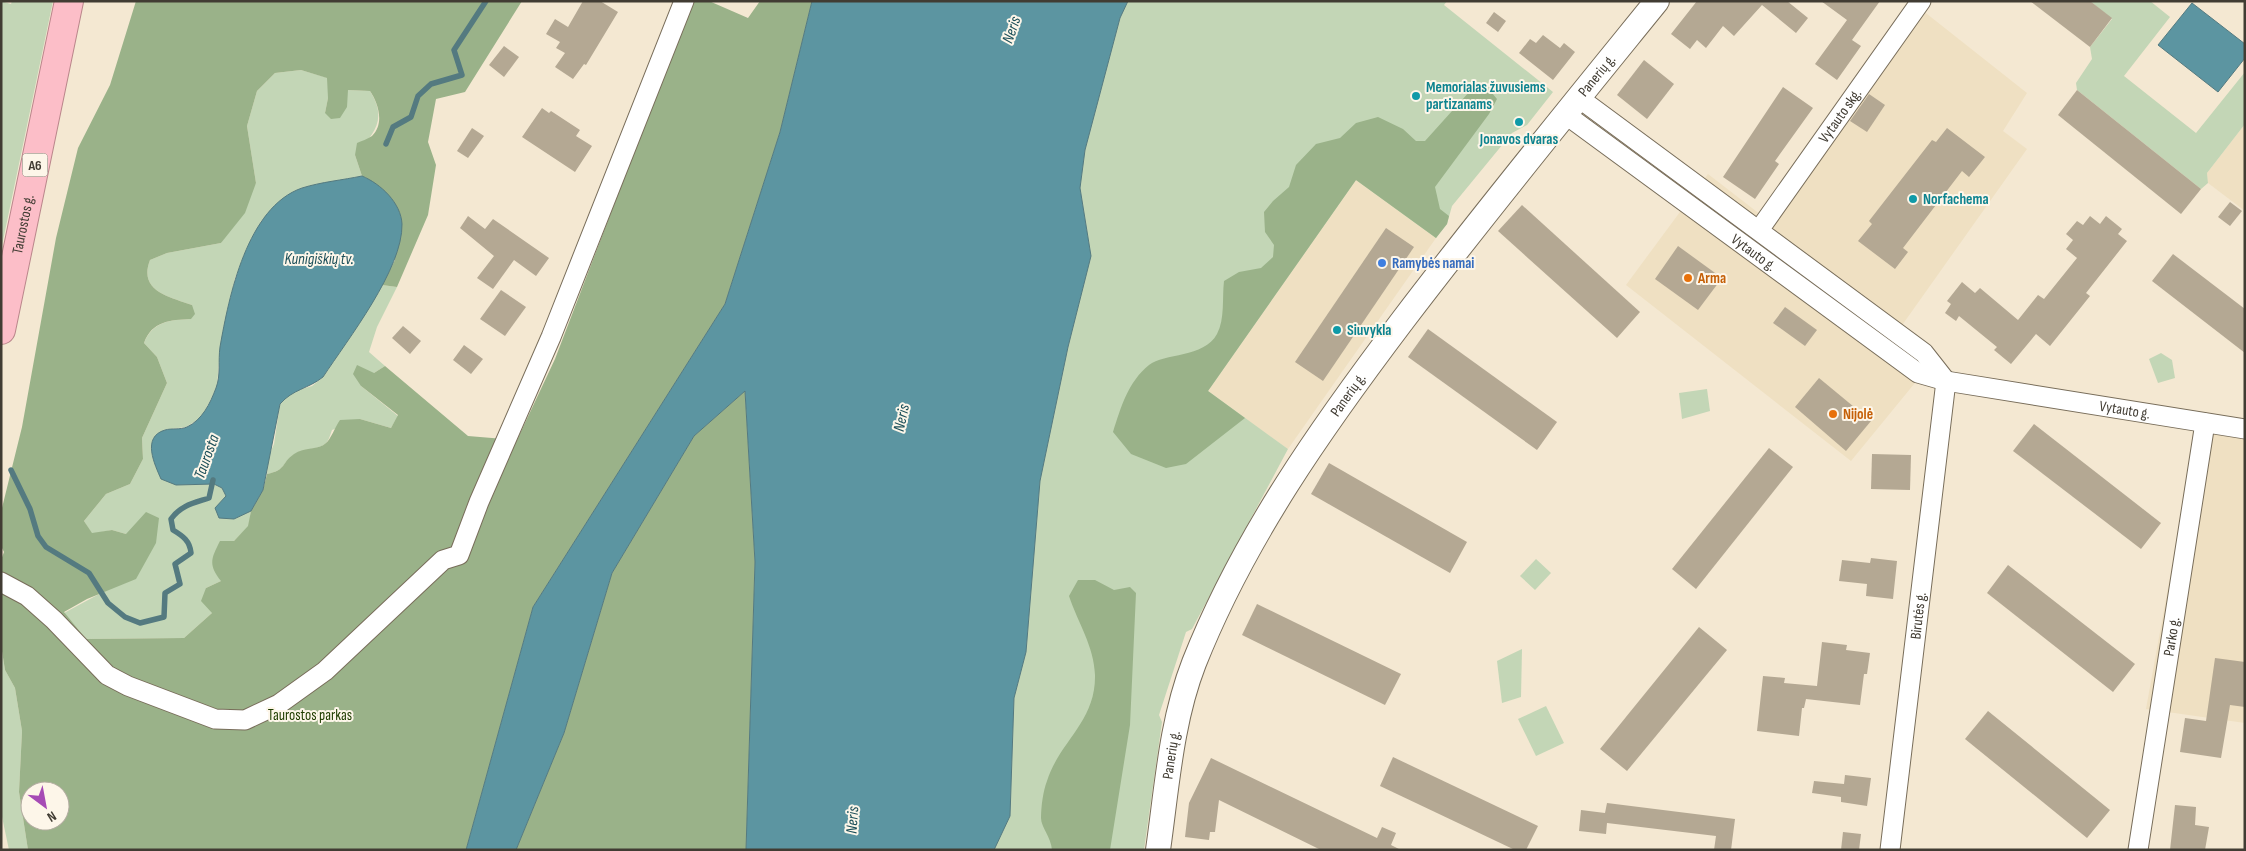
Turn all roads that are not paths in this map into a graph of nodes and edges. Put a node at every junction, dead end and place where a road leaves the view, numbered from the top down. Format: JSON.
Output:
{"nodes":[{"id":1,"x":69,"y":1,"type":"edge"},
{"id":2,"x":684,"y":1,"type":"edge"},
{"id":3,"x":1657,"y":1,"type":"edge"},
{"id":4,"x":1921,"y":1,"type":"edge"},
{"id":5,"x":1572,"y":106,"type":"junction"},
{"id":6,"x":1759,"y":230,"type":"junction"},
{"id":7,"x":1,"y":330,"type":"edge"},
{"id":8,"x":1946,"y":381,"type":"junction"},
{"id":9,"x":2205,"y":422,"type":"junction"},
{"id":10,"x":2245,"y":429,"type":"edge"},
{"id":11,"x":1,"y":582,"type":"edge"},
{"id":12,"x":1158,"y":850,"type":"edge"},
{"id":13,"x":1890,"y":850,"type":"edge"},
{"id":14,"x":2138,"y":850,"type":"edge"}],
"edges":[{"from":1,"to":7,"type":"highway","name":"Taurostos g.","number":"A6"},
{"from":2,"to":11,"type":"street"},
{"from":3,"to":5,"type":"street","name":"Panerių g."},
{"from":4,"to":6,"type":"street","name":"Vytauto skg."},
{"from":5,"to":6,"type":"street","name":"Vytauto g."},
{"from":5,"to":8,"type":"street","name":"Vytauto g."},
{"from":5,"to":12,"type":"street","name":"Panerių g."},
{"from":6,"to":8,"type":"street","name":"Vytauto g."},
{"from":8,"to":9,"type":"street","name":"Vytauto g."},
{"from":8,"to":13,"type":"street","name":"Birutės g."},
{"from":9,"to":10,"type":"street","name":"Vytauto g."},
{"from":9,"to":14,"type":"street","name":"Parko g."}]}
